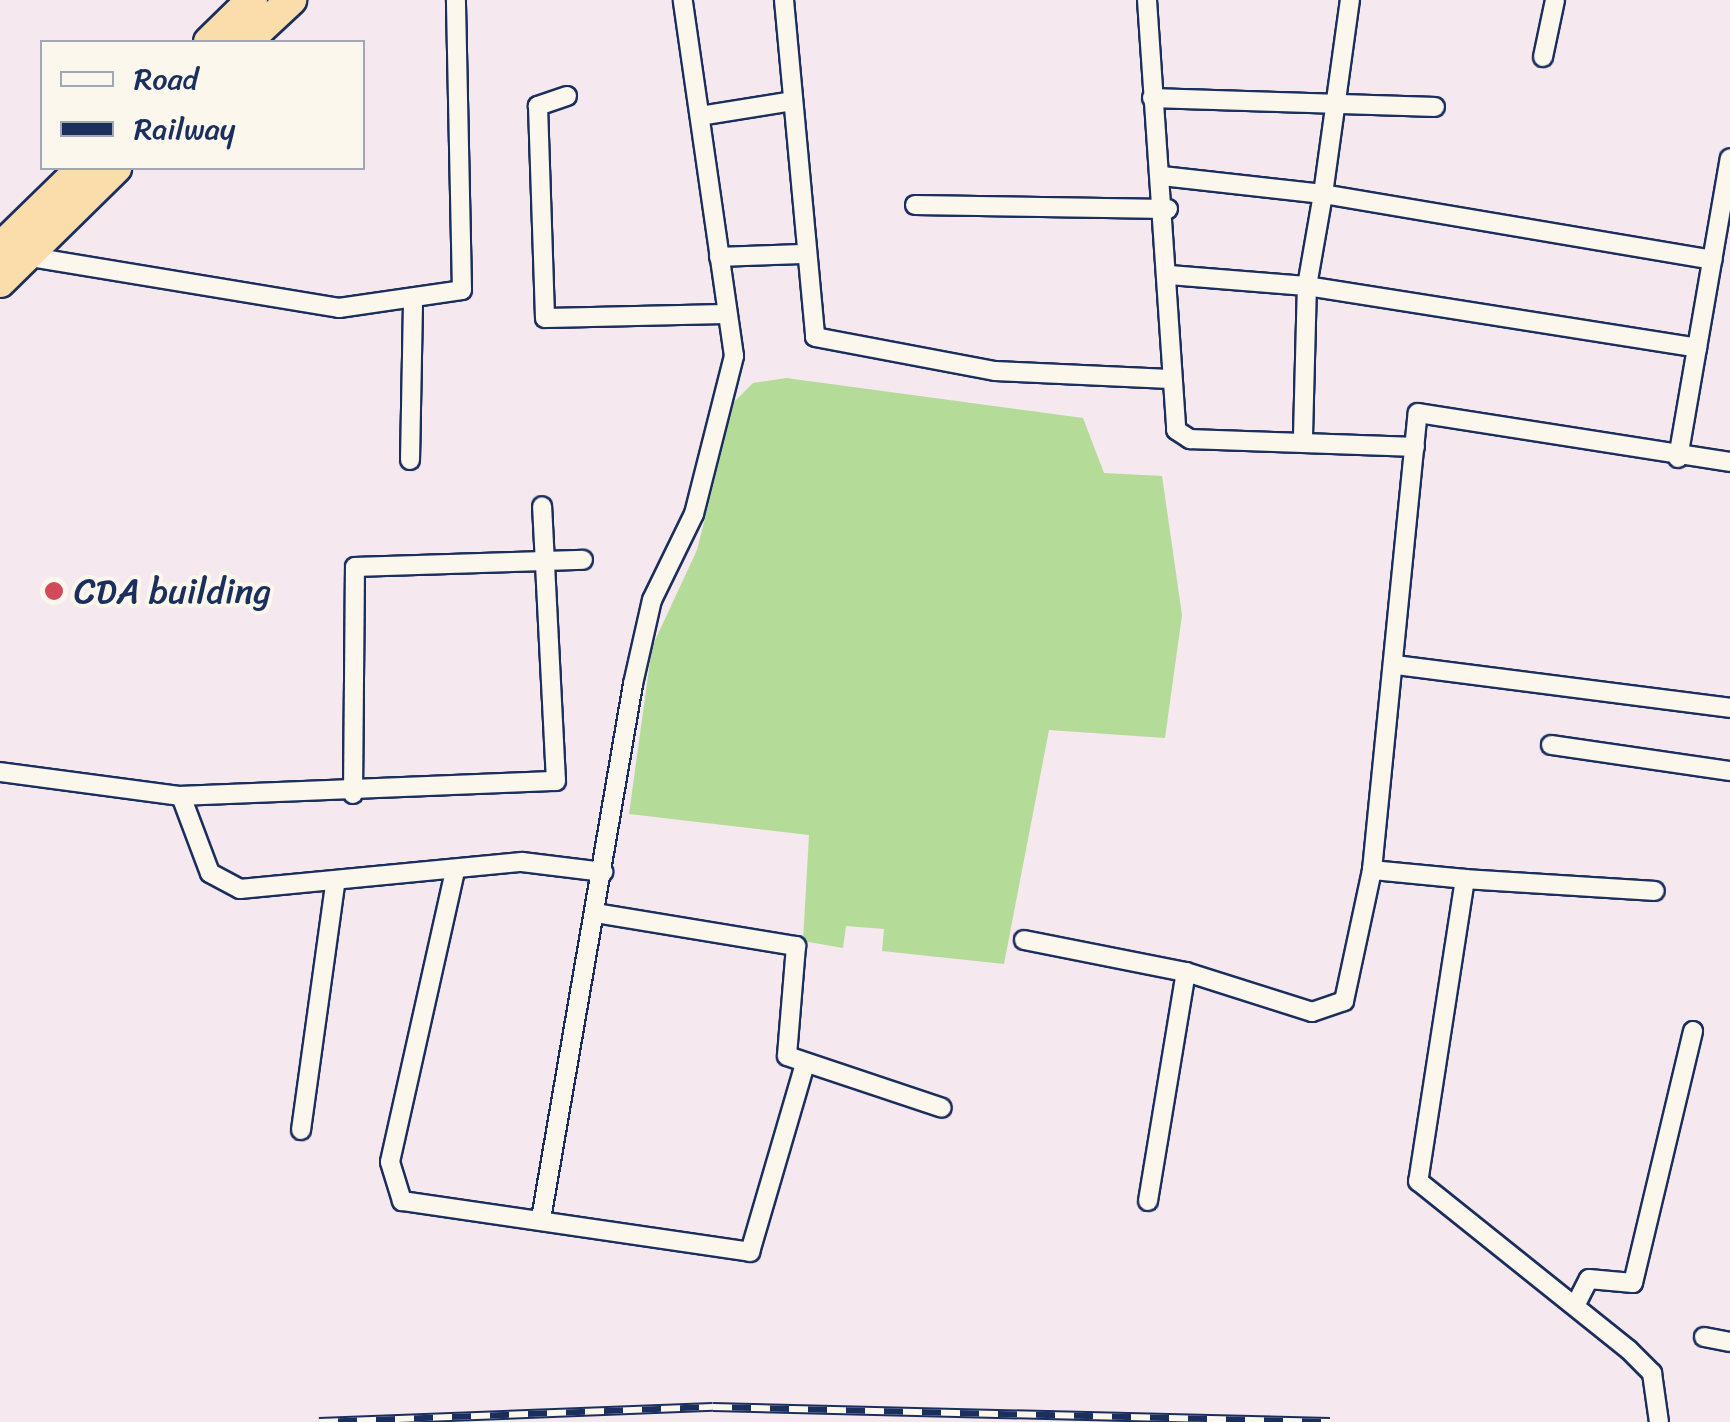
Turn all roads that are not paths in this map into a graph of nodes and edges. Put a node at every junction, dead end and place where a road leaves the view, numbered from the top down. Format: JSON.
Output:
{"nodes":[{"id":1,"x":252,"y":0,"type":"edge"},
{"id":2,"x":289,"y":0,"type":"edge"},
{"id":3,"x":456,"y":0,"type":"edge"},
{"id":4,"x":683,"y":0,"type":"edge"},
{"id":5,"x":784,"y":0,"type":"edge"},
{"id":6,"x":1147,"y":0,"type":"edge"},
{"id":7,"x":1350,"y":0,"type":"edge"},
{"id":8,"x":1555,"y":0,"type":"edge"},
{"id":9,"x":211,"y":40,"type":"edge"},
{"id":10,"x":248,"y":40,"type":"edge"},
{"id":11,"x":1543,"y":57,"type":"dead end"},
{"id":12,"x":567,"y":96,"type":"dead end"},
{"id":13,"x":1152,"y":98,"type":"junction"},
{"id":14,"x":794,"y":101,"type":"junction"},
{"id":15,"x":1333,"y":103,"type":"junction"},
{"id":16,"x":1435,"y":107,"type":"dead end"},
{"id":17,"x":700,"y":116,"type":"junction"},
{"id":18,"x":1730,"y":158,"type":"edge"},
{"id":19,"x":80,"y":170,"type":"edge"},
{"id":20,"x":113,"y":170,"type":"edge"},
{"id":21,"x":1162,"y":176,"type":"junction"},
{"id":22,"x":1323,"y":194,"type":"junction"},
{"id":23,"x":915,"y":204,"type":"dead end"},
{"id":24,"x":1168,"y":209,"type":"junction"},
{"id":25,"x":9,"y":240,"type":"edge"},
{"id":26,"x":808,"y":254,"type":"junction"},
{"id":27,"x":718,"y":257,"type":"junction"},
{"id":28,"x":1712,"y":260,"type":"junction"},
{"id":29,"x":1169,"y":275,"type":"junction"},
{"id":30,"x":0,"y":282,"type":"edge"},
{"id":31,"x":1308,"y":286,"type":"junction"},
{"id":32,"x":413,"y":303,"type":"junction"},
{"id":33,"x":726,"y":314,"type":"junction"},
{"id":34,"x":1697,"y":348,"type":"junction"},
{"id":35,"x":1170,"y":379,"type":"junction"},
{"id":36,"x":1303,"y":436,"type":"junction"},
{"id":37,"x":1415,"y":447,"type":"junction"},
{"id":38,"x":1678,"y":458,"type":"junction"},
{"id":39,"x":410,"y":460,"type":"dead end"},
{"id":40,"x":1730,"y":462,"type":"edge"},
{"id":41,"x":542,"y":506,"type":"dead end"},
{"id":42,"x":583,"y":560,"type":"dead end"},
{"id":43,"x":547,"y":562,"type":"junction"},
{"id":44,"x":1396,"y":664,"type":"junction"},
{"id":45,"x":1730,"y":708,"type":"edge"},
{"id":46,"x":1552,"y":745,"type":"dead end"},
{"id":47,"x":1730,"y":771,"type":"edge"},
{"id":48,"x":0,"y":772,"type":"edge"},
{"id":49,"x":353,"y":794,"type":"junction"},
{"id":50,"x":181,"y":796,"type":"junction"},
{"id":51,"x":1372,"y":870,"type":"junction"},
{"id":52,"x":455,"y":871,"type":"junction"},
{"id":53,"x":603,"y":872,"type":"junction"},
{"id":54,"x":1465,"y":878,"type":"junction"},
{"id":55,"x":336,"y":885,"type":"junction"},
{"id":56,"x":1655,"y":891,"type":"dead end"},
{"id":57,"x":596,"y":913,"type":"junction"},
{"id":58,"x":1024,"y":940,"type":"dead end"},
{"id":59,"x":1186,"y":972,"type":"junction"},
{"id":60,"x":1693,"y":1031,"type":"dead end"},
{"id":61,"x":804,"y":1067,"type":"junction"},
{"id":62,"x":942,"y":1108,"type":"dead end"},
{"id":63,"x":301,"y":1130,"type":"dead end"},
{"id":64,"x":1148,"y":1201,"type":"dead end"},
{"id":65,"x":541,"y":1219,"type":"junction"},
{"id":66,"x":1576,"y":1306,"type":"junction"},
{"id":67,"x":1704,"y":1337,"type":"dead end"},
{"id":68,"x":1730,"y":1342,"type":"edge"},
{"id":69,"x":1659,"y":1422,"type":"edge"}],
"edges":[{"from":1,"to":9,"type":"highway"},
{"from":2,"to":10,"type":"highway"},
{"from":3,"to":32,"type":"street"},
{"from":4,"to":17,"type":"street"},
{"from":5,"to":14,"type":"street"},
{"from":6,"to":13,"type":"street"},
{"from":7,"to":15,"type":"street"},
{"from":8,"to":11,"type":"street"},
{"from":12,"to":33,"type":"street"},
{"from":13,"to":15,"type":"street"},
{"from":13,"to":21,"type":"street"},
{"from":14,"to":17,"type":"street"},
{"from":14,"to":26,"type":"street"},
{"from":15,"to":16,"type":"street"},
{"from":15,"to":22,"type":"street"},
{"from":17,"to":27,"type":"street"},
{"from":18,"to":28,"type":"street"},
{"from":19,"to":25,"type":"highway"},
{"from":20,"to":25,"type":"highway"},
{"from":21,"to":22,"type":"street"},
{"from":21,"to":24,"type":"street"},
{"from":22,"to":28,"type":"street"},
{"from":22,"to":31,"type":"street"},
{"from":23,"to":24,"type":"street"},
{"from":24,"to":29,"type":"street"},
{"from":25,"to":30,"type":"highway"},
{"from":25,"to":32,"type":"street"},
{"from":26,"to":27,"type":"street"},
{"from":26,"to":35,"type":"street"},
{"from":27,"to":33,"type":"street"},
{"from":28,"to":34,"type":"street"},
{"from":29,"to":31,"type":"street"},
{"from":29,"to":35,"type":"street"},
{"from":31,"to":34,"type":"street"},
{"from":31,"to":36,"type":"street"},
{"from":32,"to":39,"type":"street"},
{"from":33,"to":53,"type":"street"},
{"from":34,"to":38,"type":"street"},
{"from":35,"to":36,"type":"street"},
{"from":36,"to":37,"type":"street"},
{"from":37,"to":38,"type":"street"},
{"from":37,"to":44,"type":"street"},
{"from":38,"to":40,"type":"street"},
{"from":41,"to":43,"type":"street"},
{"from":42,"to":43,"type":"street"},
{"from":43,"to":49,"type":"street"},
{"from":43,"to":49,"type":"street"},
{"from":44,"to":45,"type":"street"},
{"from":44,"to":51,"type":"street"},
{"from":46,"to":47,"type":"street"},
{"from":48,"to":50,"type":"street"},
{"from":49,"to":50,"type":"street"},
{"from":50,"to":55,"type":"street"},
{"from":51,"to":54,"type":"street"},
{"from":51,"to":59,"type":"street"},
{"from":52,"to":53,"type":"street"},
{"from":52,"to":55,"type":"street"},
{"from":52,"to":65,"type":"street"},
{"from":53,"to":57,"type":"street"},
{"from":54,"to":56,"type":"street"},
{"from":54,"to":66,"type":"street"},
{"from":55,"to":63,"type":"street"},
{"from":57,"to":61,"type":"street"},
{"from":57,"to":65,"type":"street"},
{"from":58,"to":59,"type":"street"},
{"from":59,"to":64,"type":"street"},
{"from":60,"to":66,"type":"street"},
{"from":61,"to":62,"type":"street"},
{"from":61,"to":65,"type":"street"},
{"from":66,"to":69,"type":"street"},
{"from":67,"to":68,"type":"street"}]}
